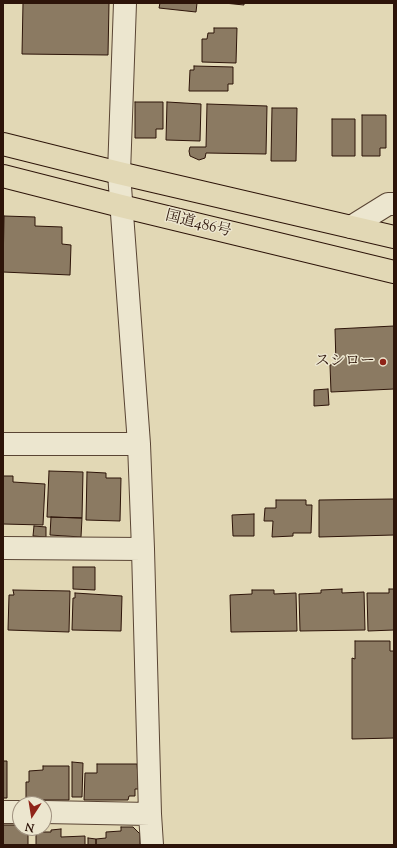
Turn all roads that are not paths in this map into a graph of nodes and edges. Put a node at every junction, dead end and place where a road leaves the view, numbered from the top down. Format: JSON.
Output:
{"nodes":[{"id":1,"x":125,"y":3,"type":"edge"},
{"id":2,"x":3,"y":144,"type":"edge"},
{"id":3,"x":119,"y":173,"type":"junction"},
{"id":4,"x":3,"y":176,"type":"edge"},
{"id":5,"x":394,"y":204,"type":"edge"},
{"id":6,"x":121,"y":206,"type":"junction"},
{"id":7,"x":351,"y":227,"type":"junction"},
{"id":8,"x":394,"y":237,"type":"edge"},
{"id":9,"x":394,"y":272,"type":"edge"},
{"id":10,"x":3,"y":444,"type":"edge"},
{"id":11,"x":139,"y":444,"type":"junction"},
{"id":12,"x":3,"y":548,"type":"edge"},
{"id":13,"x":143,"y":549,"type":"junction"},
{"id":14,"x":52,"y":812,"type":"edge"},
{"id":15,"x":150,"y":814,"type":"junction"},
{"id":16,"x":152,"y":845,"type":"edge"}],
"edges":[{"from":1,"to":3,"type":"street"},
{"from":2,"to":3,"type":"highway"},
{"from":3,"to":6,"type":"street"},
{"from":3,"to":7,"type":"highway"},
{"from":4,"to":6,"type":"highway","name":"国道486号"},
{"from":5,"to":7,"type":"street"},
{"from":6,"to":9,"type":"highway","name":"国道486号"},
{"from":6,"to":11,"type":"street"},
{"from":7,"to":8,"type":"highway"},
{"from":10,"to":11,"type":"street"},
{"from":11,"to":13,"type":"street"},
{"from":12,"to":13,"type":"street"},
{"from":13,"to":15,"type":"street"},
{"from":14,"to":15,"type":"street"},
{"from":15,"to":16,"type":"street"}]}
